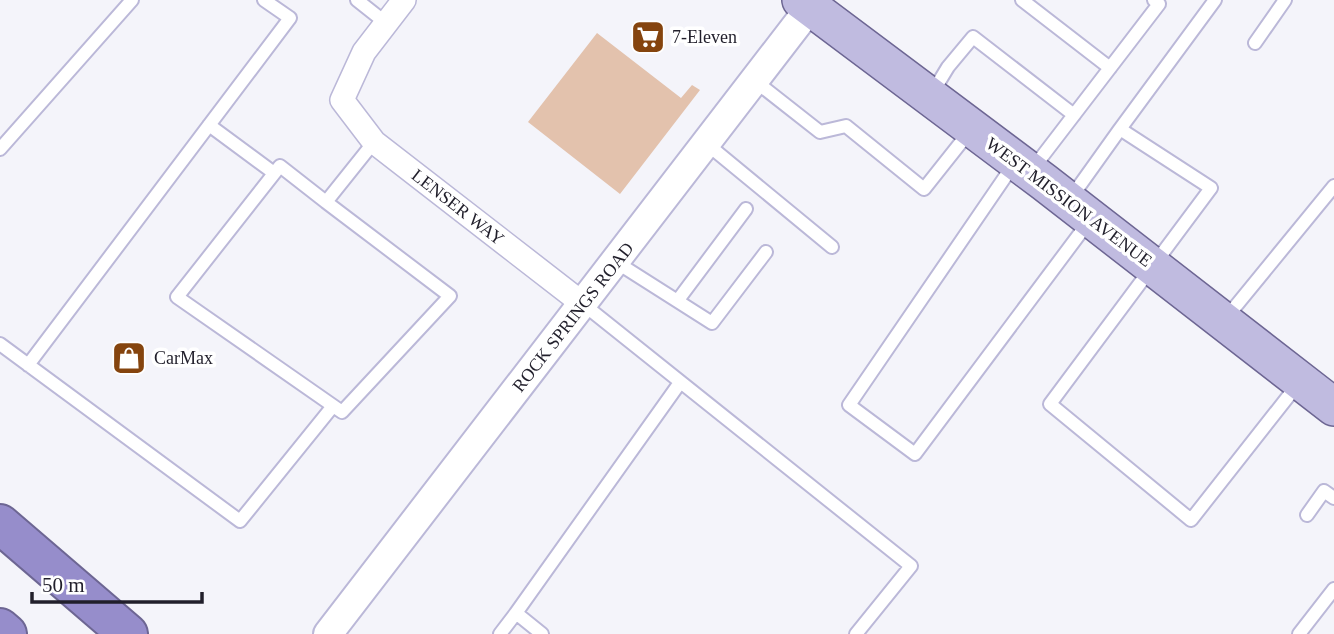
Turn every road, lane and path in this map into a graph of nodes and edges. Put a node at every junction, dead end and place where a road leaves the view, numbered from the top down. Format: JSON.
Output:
{"nodes":[{"id":1,"x":132,"y":0,"type":"edge"},
{"id":2,"x":264,"y":0,"type":"edge"},
{"id":3,"x":357,"y":0,"type":"edge"},
{"id":4,"x":404,"y":0,"type":"edge"},
{"id":5,"x":1022,"y":0,"type":"edge"},
{"id":6,"x":1154,"y":0,"type":"edge"},
{"id":7,"x":1215,"y":0,"type":"edge"},
{"id":8,"x":1286,"y":0,"type":"edge"},
{"id":9,"x":809,"y":2,"type":"edge"},
{"id":10,"x":386,"y":23,"type":"junction"},
{"id":11,"x":1255,"y":43,"type":"dead end"},
{"id":12,"x":1110,"y":68,"type":"junction"},
{"id":13,"x":755,"y":81,"type":"junction"},
{"id":14,"x":930,"y":97,"type":"junction"},
{"id":15,"x":1074,"y":115,"type":"junction"},
{"id":16,"x":209,"y":125,"type":"junction"},
{"id":17,"x":972,"y":128,"type":"junction"},
{"id":18,"x":1120,"y":129,"type":"junction"},
{"id":19,"x":374,"y":142,"type":"junction"},
{"id":20,"x":707,"y":144,"type":"junction"},
{"id":21,"x":0,"y":149,"type":"edge"},
{"id":22,"x":1023,"y":166,"type":"junction"},
{"id":23,"x":274,"y":173,"type":"junction"},
{"id":24,"x":1334,"y":186,"type":"edge"},
{"id":25,"x":326,"y":202,"type":"junction"},
{"id":26,"x":746,"y":209,"type":"dead end"},
{"id":27,"x":1080,"y":210,"type":"junction"},
{"id":28,"x":832,"y":247,"type":"dead end"},
{"id":29,"x":766,"y":252,"type":"dead end"},
{"id":30,"x":616,"y":262,"type":"junction"},
{"id":31,"x":1154,"y":267,"type":"junction"},
{"id":32,"x":678,"y":300,"type":"junction"},
{"id":33,"x":583,"y":304,"type":"junction"},
{"id":34,"x":1223,"y":321,"type":"junction"},
{"id":35,"x":0,"y":344,"type":"edge"},
{"id":36,"x":28,"y":365,"type":"junction"},
{"id":37,"x":1301,"y":381,"type":"junction"},
{"id":38,"x":679,"y":384,"type":"junction"},
{"id":39,"x":334,"y":406,"type":"junction"},
{"id":40,"x":1334,"y":407,"type":"edge"},
{"id":41,"x":1334,"y":498,"type":"edge"},
{"id":42,"x":1307,"y":516,"type":"dead end"},
{"id":43,"x":0,"y":524,"type":"edge"},
{"id":44,"x":0,"y":533,"type":"edge"},
{"id":45,"x":1334,"y":589,"type":"edge"},
{"id":46,"x":516,"y":613,"type":"junction"},
{"id":47,"x":0,"y":628,"type":"edge"},
{"id":48,"x":8,"y":634,"type":"edge"},
{"id":49,"x":128,"y":634,"type":"edge"},
{"id":50,"x":328,"y":634,"type":"edge"},
{"id":51,"x":500,"y":634,"type":"edge"},
{"id":52,"x":542,"y":634,"type":"edge"},
{"id":53,"x":856,"y":634,"type":"edge"},
{"id":54,"x":1299,"y":634,"type":"edge"}],
"edges":[{"from":1,"to":21,"type":"lane"},
{"from":2,"to":16,"type":"lane"},
{"from":3,"to":10,"type":"lane"},
{"from":4,"to":10,"type":"street"},
{"from":5,"to":12,"type":"lane"},
{"from":6,"to":12,"type":"lane"},
{"from":7,"to":18,"type":"lane"},
{"from":8,"to":11,"type":"lane"},
{"from":9,"to":13,"type":"street","name":"ROCK SPRINGS ROAD"},
{"from":9,"to":14,"type":"main road","name":"WEST MISSION AVENUE"},
{"from":10,"to":19,"type":"street","name":"LENSER WAY"},
{"from":12,"to":15,"type":"lane"},
{"from":13,"to":17,"type":"lane"},
{"from":13,"to":20,"type":"street","name":"ROCK SPRINGS ROAD"},
{"from":14,"to":15,"type":"lane"},
{"from":14,"to":17,"type":"main road","name":"WEST MISSION AVENUE"},
{"from":15,"to":22,"type":"lane"},
{"from":16,"to":23,"type":"lane"},
{"from":16,"to":36,"type":"lane"},
{"from":17,"to":22,"type":"main road","name":"WEST MISSION AVENUE"},
{"from":18,"to":27,"type":"lane"},
{"from":18,"to":31,"type":"lane"},
{"from":19,"to":25,"type":"lane"},
{"from":19,"to":33,"type":"street","name":"LENSER WAY"},
{"from":20,"to":28,"type":"lane"},
{"from":20,"to":30,"type":"street","name":"ROCK SPRINGS ROAD"},
{"from":22,"to":27,"type":"main road","name":"WEST MISSION AVENUE"},
{"from":22,"to":27,"type":"lane"},
{"from":23,"to":25,"type":"lane"},
{"from":23,"to":39,"type":"lane"},
{"from":24,"to":34,"type":"lane"},
{"from":25,"to":39,"type":"lane"},
{"from":26,"to":32,"type":"lane"},
{"from":27,"to":31,"type":"main road","name":"WEST MISSION AVENUE"},
{"from":29,"to":32,"type":"lane"},
{"from":30,"to":32,"type":"lane"},
{"from":30,"to":33,"type":"street","name":"ROCK SPRINGS ROAD"},
{"from":31,"to":34,"type":"main road","name":"WEST MISSION AVENUE"},
{"from":31,"to":37,"type":"lane"},
{"from":33,"to":38,"type":"lane"},
{"from":33,"to":50,"type":"street","name":"ROCK SPRINGS ROAD"},
{"from":34,"to":37,"type":"main road","name":"WEST MISSION AVENUE"},
{"from":35,"to":36,"type":"lane"},
{"from":36,"to":39,"type":"lane"},
{"from":37,"to":40,"type":"main road","name":"WEST MISSION AVENUE"},
{"from":38,"to":46,"type":"lane"},
{"from":38,"to":53,"type":"lane"},
{"from":41,"to":42,"type":"lane"},
{"from":43,"to":49,"type":"highway"},
{"from":44,"to":49,"type":"highway"},
{"from":45,"to":54,"type":"lane"},
{"from":46,"to":51,"type":"lane"},
{"from":46,"to":52,"type":"lane"},
{"from":47,"to":48,"type":"highway"}]}
